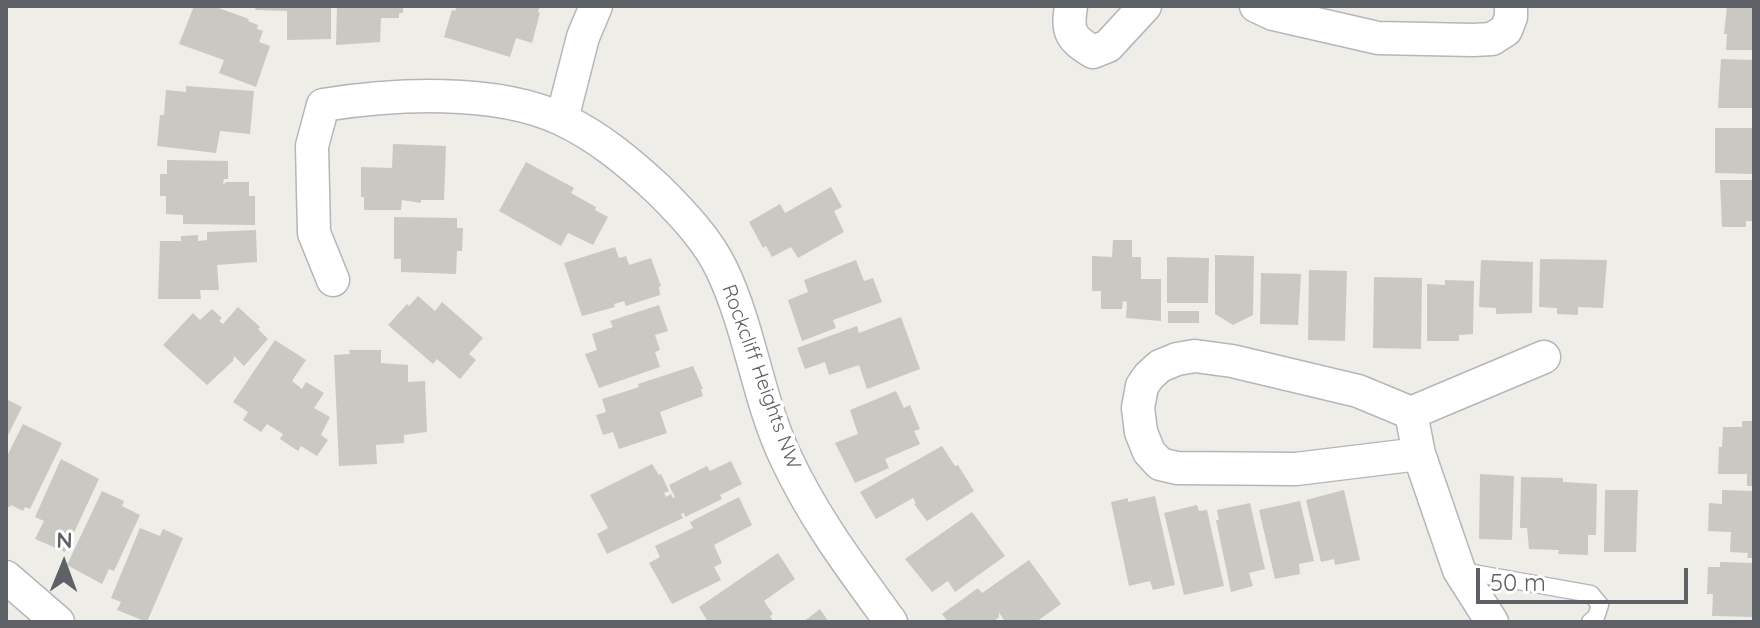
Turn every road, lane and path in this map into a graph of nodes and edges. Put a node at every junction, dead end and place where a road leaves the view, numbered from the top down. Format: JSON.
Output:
{"nodes":[{"id":1,"x":596,"y":6,"type":"edge"},
{"id":2,"x":1071,"y":6,"type":"edge"},
{"id":3,"x":1145,"y":6,"type":"edge"},
{"id":4,"x":1256,"y":6,"type":"edge"},
{"id":5,"x":1511,"y":6,"type":"edge"},
{"id":6,"x":562,"y":119,"type":"junction"},
{"id":7,"x":333,"y":280,"type":"dead end"},
{"id":8,"x":1544,"y":357,"type":"dead end"},
{"id":9,"x":1411,"y":413,"type":"junction"},
{"id":10,"x":1419,"y":454,"type":"junction"},
{"id":11,"x":1459,"y":570,"type":"junction"},
{"id":12,"x":6,"y":577,"type":"edge"},
{"id":13,"x":58,"y":622,"type":"edge"},
{"id":14,"x":891,"y":622,"type":"edge"},
{"id":15,"x":1492,"y":622,"type":"edge"},
{"id":16,"x":1590,"y":622,"type":"edge"}],
"edges":[{"from":1,"to":6,"type":"street"},
{"from":2,"to":3,"type":"street"},
{"from":4,"to":5,"type":"street"},
{"from":6,"to":7,"type":"street","name":"Rockcliff Heights NW"},
{"from":6,"to":14,"type":"street","name":"Rockcliff Heights NW"},
{"from":8,"to":9,"type":"street"},
{"from":9,"to":10,"type":"street"},
{"from":9,"to":10,"type":"street"},
{"from":10,"to":11,"type":"street"},
{"from":11,"to":15,"type":"street"},
{"from":11,"to":16,"type":"lane"},
{"from":12,"to":13,"type":"street"}]}
